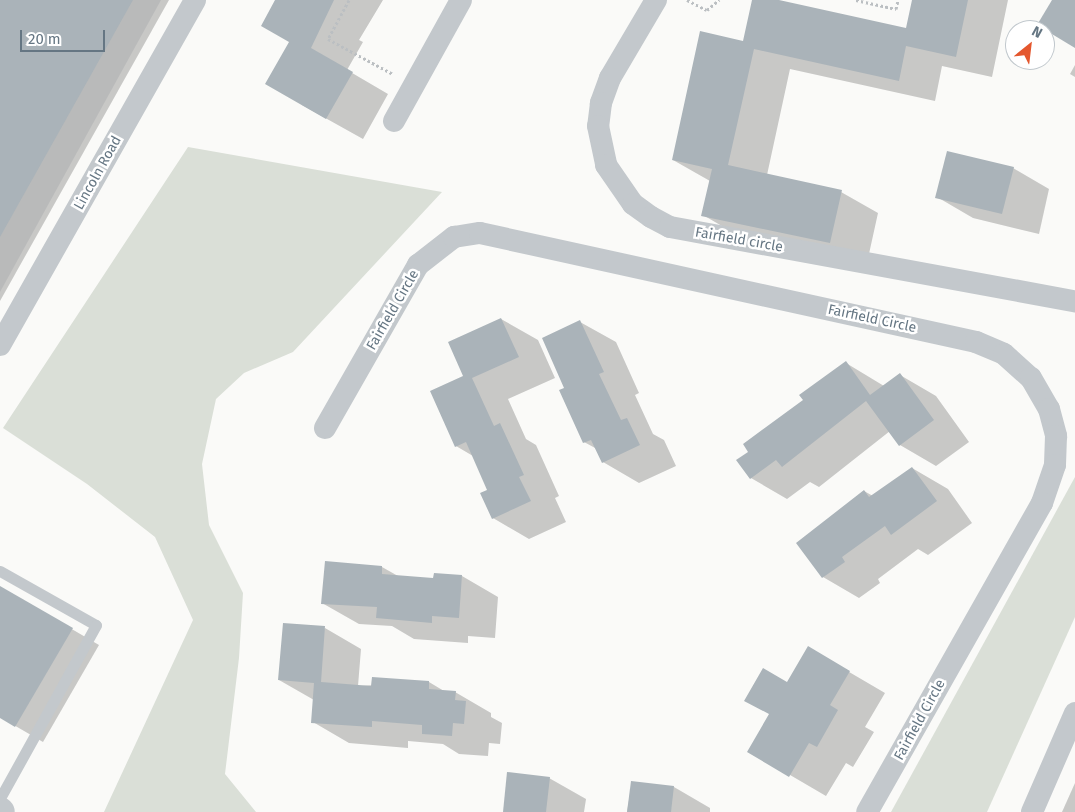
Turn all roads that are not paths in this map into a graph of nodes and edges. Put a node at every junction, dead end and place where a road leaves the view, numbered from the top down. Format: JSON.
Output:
{"nodes":[{"id":1,"x":195,"y":0,"type":"edge"},
{"id":2,"x":461,"y":0,"type":"edge"},
{"id":3,"x":656,"y":0,"type":"edge"},
{"id":4,"x":394,"y":121,"type":"dead end"},
{"id":5,"x":1075,"y":301,"type":"edge"},
{"id":6,"x":0,"y":345,"type":"edge"},
{"id":7,"x":325,"y":428,"type":"dead end"},
{"id":8,"x":0,"y":571,"type":"edge"},
{"id":9,"x":1075,"y":713,"type":"edge"},
{"id":10,"x":0,"y":798,"type":"edge"},
{"id":11,"x":867,"y":812,"type":"edge"},
{"id":12,"x":1032,"y":812,"type":"edge"}],
"edges":[{"from":1,"to":6,"type":"street","name":"Lincoln Road"},
{"from":2,"to":4,"type":"street"},
{"from":3,"to":5,"type":"street","name":"Fairfield circle"},
{"from":7,"to":11,"type":"street","name":"Fairfield Circle"},
{"from":8,"to":10,"type":"lane"},
{"from":9,"to":12,"type":"street"}]}
